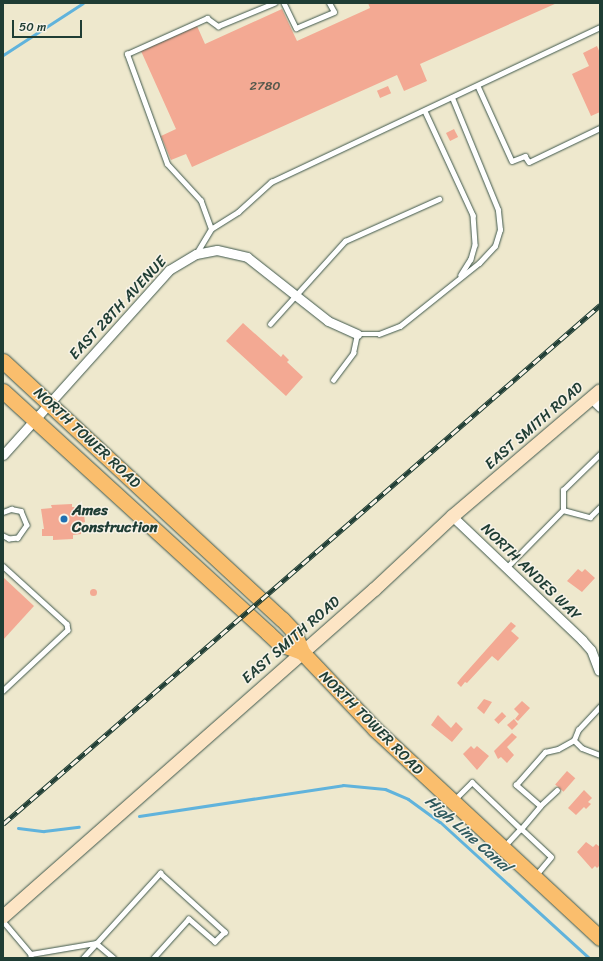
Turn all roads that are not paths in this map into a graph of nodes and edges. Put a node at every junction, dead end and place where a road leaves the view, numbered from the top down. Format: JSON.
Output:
{"nodes":[{"id":1,"x":274,"y":3,"type":"edge"},
{"id":2,"x":284,"y":3,"type":"edge"},
{"id":3,"x":330,"y":3,"type":"edge"},
{"id":4,"x":600,"y":27,"type":"edge"},
{"id":5,"x":478,"y":86,"type":"junction"},
{"id":6,"x":452,"y":98,"type":"junction"},
{"id":7,"x":425,"y":111,"type":"junction"},
{"id":8,"x":600,"y":128,"type":"edge"},
{"id":9,"x":439,"y":199,"type":"dead end"},
{"id":10,"x":211,"y":229,"type":"junction"},
{"id":11,"x":196,"y":254,"type":"junction"},
{"id":12,"x":460,"y":278,"type":"junction"},
{"id":13,"x":296,"y":295,"type":"junction"},
{"id":14,"x":270,"y":324,"type":"dead end"},
{"id":15,"x":357,"y":334,"type":"junction"},
{"id":16,"x":3,"y":361,"type":"edge"},
{"id":17,"x":333,"y":380,"type":"dead end"},
{"id":18,"x":3,"y":391,"type":"edge"},
{"id":19,"x":597,"y":398,"type":"edge"},
{"id":20,"x":49,"y":403,"type":"junction"},
{"id":21,"x":35,"y":420,"type":"junction"},
{"id":22,"x":5,"y":450,"type":"edge"},
{"id":23,"x":600,"y":454,"type":"edge"},
{"id":24,"x":600,"y":507,"type":"edge"},
{"id":25,"x":4,"y":509,"type":"edge"},
{"id":26,"x":563,"y":510,"type":"junction"},
{"id":27,"x":452,"y":516,"type":"junction"},
{"id":28,"x":3,"y":536,"type":"edge"},
{"id":29,"x":3,"y":566,"type":"edge"},
{"id":30,"x":506,"y":568,"type":"junction"},
{"id":31,"x":302,"y":652,"type":"junction"},
{"id":32,"x":599,"y":675,"type":"edge"},
{"id":33,"x":3,"y":691,"type":"edge"},
{"id":34,"x":600,"y":706,"type":"edge"},
{"id":35,"x":574,"y":740,"type":"junction"},
{"id":36,"x":600,"y":755,"type":"edge"},
{"id":37,"x":557,"y":790,"type":"dead end"},
{"id":38,"x":452,"y":802,"type":"junction"},
{"id":39,"x":540,"y":806,"type":"junction"},
{"id":40,"x":521,"y":829,"type":"junction"},
{"id":41,"x":502,"y":849,"type":"junction"},
{"id":42,"x":534,"y":878,"type":"junction"},
{"id":43,"x":3,"y":916,"type":"edge"},
{"id":44,"x":3,"y":921,"type":"edge"},
{"id":45,"x":600,"y":938,"type":"edge"},
{"id":46,"x":96,"y":943,"type":"junction"},
{"id":47,"x":31,"y":956,"type":"edge"},
{"id":48,"x":83,"y":958,"type":"edge"},
{"id":49,"x":114,"y":958,"type":"edge"},
{"id":50,"x":154,"y":958,"type":"edge"}],
"edges":[{"from":1,"to":10,"type":"lane"},
{"from":2,"to":3,"type":"lane"},
{"from":4,"to":5,"type":"lane"},
{"from":5,"to":6,"type":"lane"},
{"from":5,"to":8,"type":"lane"},
{"from":6,"to":7,"type":"lane"},
{"from":6,"to":12,"type":"lane"},
{"from":7,"to":10,"type":"lane"},
{"from":7,"to":12,"type":"lane"},
{"from":9,"to":13,"type":"lane"},
{"from":10,"to":11,"type":"lane"},
{"from":11,"to":13,"type":"street","name":"EAST 28TH AVENUE"},
{"from":11,"to":20,"type":"street","name":"EAST 28TH AVENUE"},
{"from":12,"to":15,"type":"lane"},
{"from":13,"to":14,"type":"lane"},
{"from":13,"to":15,"type":"street","name":"EAST 28TH AVENUE"},
{"from":15,"to":17,"type":"lane"},
{"from":16,"to":20,"type":"main road","name":"NORTH TOWER ROAD"},
{"from":18,"to":21,"type":"main road","name":"NORTH TOWER ROAD"},
{"from":19,"to":27,"type":"street","name":"EAST SMITH ROAD"},
{"from":20,"to":21,"type":"street","name":"EAST 28TH AVENUE"},
{"from":20,"to":31,"type":"main road","name":"NORTH TOWER ROAD"},
{"from":21,"to":22,"type":"street","name":"EAST 28TH AVENUE"},
{"from":21,"to":31,"type":"main road","name":"NORTH TOWER ROAD"},
{"from":23,"to":26,"type":"lane"},
{"from":24,"to":26,"type":"lane"},
{"from":25,"to":28,"type":"lane"},
{"from":26,"to":30,"type":"lane"},
{"from":27,"to":30,"type":"street","name":"NORTH ANDES WAY"},
{"from":27,"to":31,"type":"street","name":"EAST SMITH ROAD"},
{"from":29,"to":33,"type":"lane"},
{"from":30,"to":32,"type":"street","name":"NORTH ANDES WAY"},
{"from":31,"to":38,"type":"main road","name":"NORTH TOWER ROAD"},
{"from":31,"to":43,"type":"street","name":"EAST SMITH ROAD"},
{"from":34,"to":35,"type":"lane"},
{"from":35,"to":36,"type":"lane"},
{"from":35,"to":39,"type":"lane"},
{"from":37,"to":39,"type":"lane"},
{"from":38,"to":40,"type":"lane"},
{"from":38,"to":41,"type":"main road","name":"NORTH TOWER ROAD"},
{"from":39,"to":40,"type":"lane"},
{"from":40,"to":41,"type":"lane"},
{"from":40,"to":42,"type":"lane"},
{"from":41,"to":42,"type":"main road","name":"NORTH TOWER ROAD"},
{"from":42,"to":45,"type":"main road","name":"NORTH TOWER ROAD"},
{"from":44,"to":47,"type":"lane"},
{"from":46,"to":47,"type":"lane"},
{"from":46,"to":48,"type":"lane"},
{"from":46,"to":49,"type":"lane"},
{"from":46,"to":50,"type":"lane"}]}
